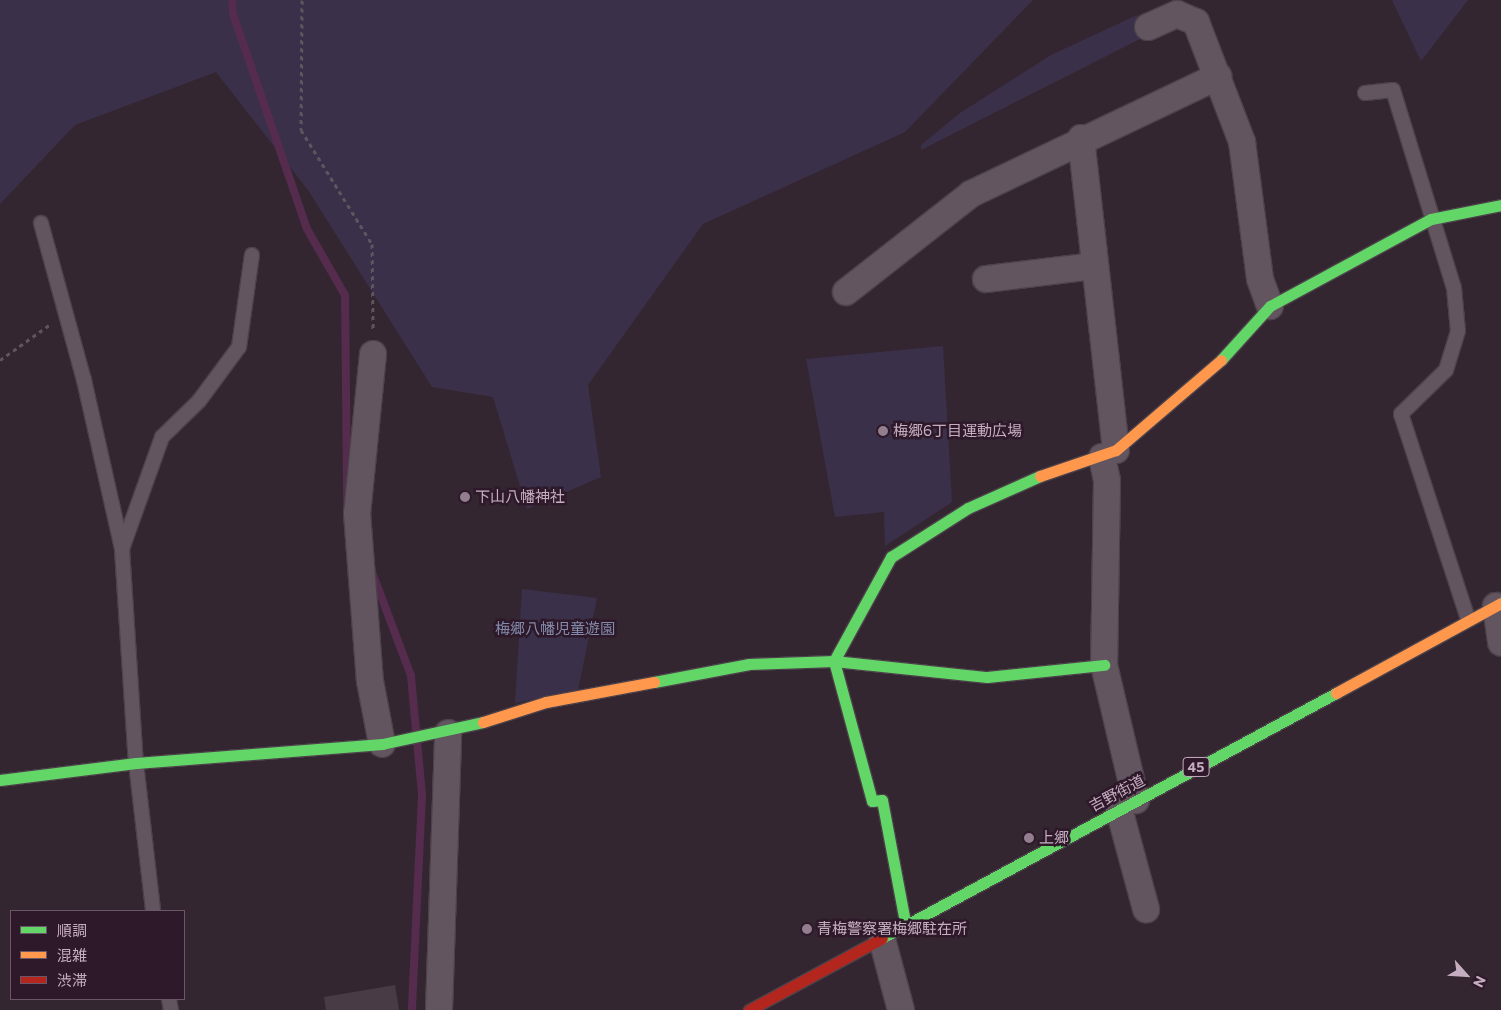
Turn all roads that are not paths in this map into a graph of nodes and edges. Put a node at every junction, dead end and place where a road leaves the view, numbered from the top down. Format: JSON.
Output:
{"nodes":[{"id":1,"x":1148,"y":28,"type":"dead end"},
{"id":2,"x":1218,"y":76,"type":"junction"},
{"id":3,"x":1365,"y":93,"type":"dead end"},
{"id":4,"x":1081,"y":138,"type":"junction"},
{"id":5,"x":1501,"y":205,"type":"edge"},
{"id":6,"x":1431,"y":219,"type":"junction"},
{"id":7,"x":40,"y":223,"type":"dead end"},
{"id":8,"x":252,"y":255,"type":"dead end"},
{"id":9,"x":1094,"y":266,"type":"junction"},
{"id":10,"x":986,"y":279,"type":"dead end"},
{"id":11,"x":846,"y":292,"type":"dead end"},
{"id":12,"x":1270,"y":306,"type":"junction"},
{"id":13,"x":373,"y":354,"type":"road end"},
{"id":14,"x":1109,"y":453,"type":"junction"},
{"id":15,"x":122,"y":549,"type":"junction"},
{"id":16,"x":1498,"y":605,"type":"edge"},
{"id":17,"x":1468,"y":619,"type":"junction"},
{"id":18,"x":1501,"y":643,"type":"edge"},
{"id":19,"x":834,"y":661,"type":"junction"},
{"id":20,"x":1104,"y":665,"type":"junction"},
{"id":21,"x":448,"y":733,"type":"junction"},
{"id":22,"x":382,"y":744,"type":"junction"},
{"id":23,"x":136,"y":763,"type":"junction"},
{"id":24,"x":0,"y":780,"type":"edge"},
{"id":25,"x":1128,"y":804,"type":"junction"},
{"id":26,"x":1146,"y":909,"type":"dead end"},
{"id":27,"x":153,"y":910,"type":"edge"},
{"id":28,"x":906,"y":926,"type":"junction"},
{"id":29,"x":882,"y":940,"type":"junction"},
{"id":30,"x":439,"y":1010,"type":"edge"},
{"id":31,"x":749,"y":1010,"type":"edge"},
{"id":32,"x":901,"y":1010,"type":"edge"}],
"edges":[{"from":1,"to":2,"type":"street"},
{"from":2,"to":4,"type":"street"},
{"from":2,"to":12,"type":"street"},
{"from":3,"to":6,"type":"lane"},
{"from":4,"to":9,"type":"street"},
{"from":4,"to":11,"type":"street"},
{"from":5,"to":6,"type":"street"},
{"from":6,"to":12,"type":"street"},
{"from":6,"to":17,"type":"lane"},
{"from":7,"to":15,"type":"lane"},
{"from":8,"to":15,"type":"lane"},
{"from":9,"to":10,"type":"street"},
{"from":9,"to":14,"type":"street"},
{"from":12,"to":14,"type":"street"},
{"from":13,"to":22,"type":"street"},
{"from":14,"to":19,"type":"street"},
{"from":14,"to":20,"type":"street"},
{"from":15,"to":23,"type":"lane"},
{"from":16,"to":17,"type":"street","name":"吉野街道","number":"45"},
{"from":16,"to":18,"type":"street"},
{"from":17,"to":25,"type":"street","name":"吉野街道","number":"45"},
{"from":19,"to":20,"type":"street"},
{"from":19,"to":21,"type":"street"},
{"from":19,"to":28,"type":"street"},
{"from":20,"to":25,"type":"street"},
{"from":21,"to":22,"type":"street"},
{"from":21,"to":30,"type":"street"},
{"from":22,"to":23,"type":"street"},
{"from":23,"to":24,"type":"street"},
{"from":23,"to":27,"type":"lane"},
{"from":25,"to":26,"type":"street"},
{"from":25,"to":28,"type":"street","name":"吉野街道","number":"45"},
{"from":28,"to":29,"type":"street","name":"吉野街道","number":"45"},
{"from":29,"to":31,"type":"street","name":"吉野街道","number":"45"},
{"from":29,"to":32,"type":"street"}]}
